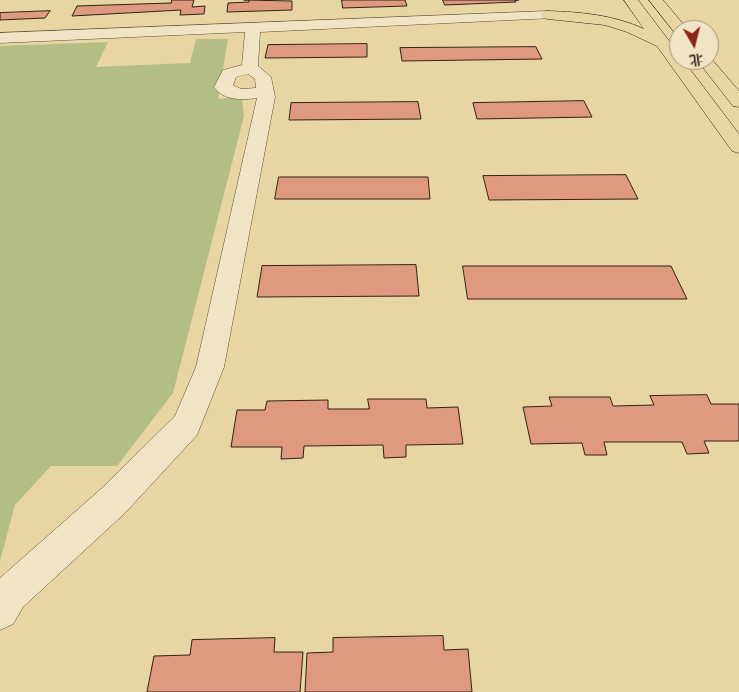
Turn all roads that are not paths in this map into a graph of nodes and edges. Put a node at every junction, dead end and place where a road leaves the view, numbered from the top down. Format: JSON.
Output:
{"nodes":[{"id":1,"x":631,"y":0,"type":"edge"},
{"id":2,"x":656,"y":0,"type":"edge"},
{"id":3,"x":597,"y":5,"type":"dead end"},
{"id":4,"x":548,"y":15,"type":"junction"},
{"id":5,"x":672,"y":20,"type":"edge"},
{"id":6,"x":253,"y":28,"type":"junction"},
{"id":7,"x":0,"y":38,"type":"edge"},
{"id":8,"x":664,"y":45,"type":"junction"},
{"id":9,"x":713,"y":70,"type":"edge"},
{"id":10,"x":739,"y":102,"type":"edge"},
{"id":11,"x":739,"y":147,"type":"edge"},
{"id":12,"x":0,"y":611,"type":"edge"}],
"edges":[{"from":1,"to":8,"type":"main road"},
{"from":2,"to":5,"type":"main road"},
{"from":3,"to":4,"type":"main road"},
{"from":4,"to":6,"type":"street"},
{"from":4,"to":8,"type":"main road"},
{"from":6,"to":7,"type":"street"},
{"from":6,"to":12,"type":"street"},
{"from":8,"to":11,"type":"main road"},
{"from":9,"to":10,"type":"main road"}]}
